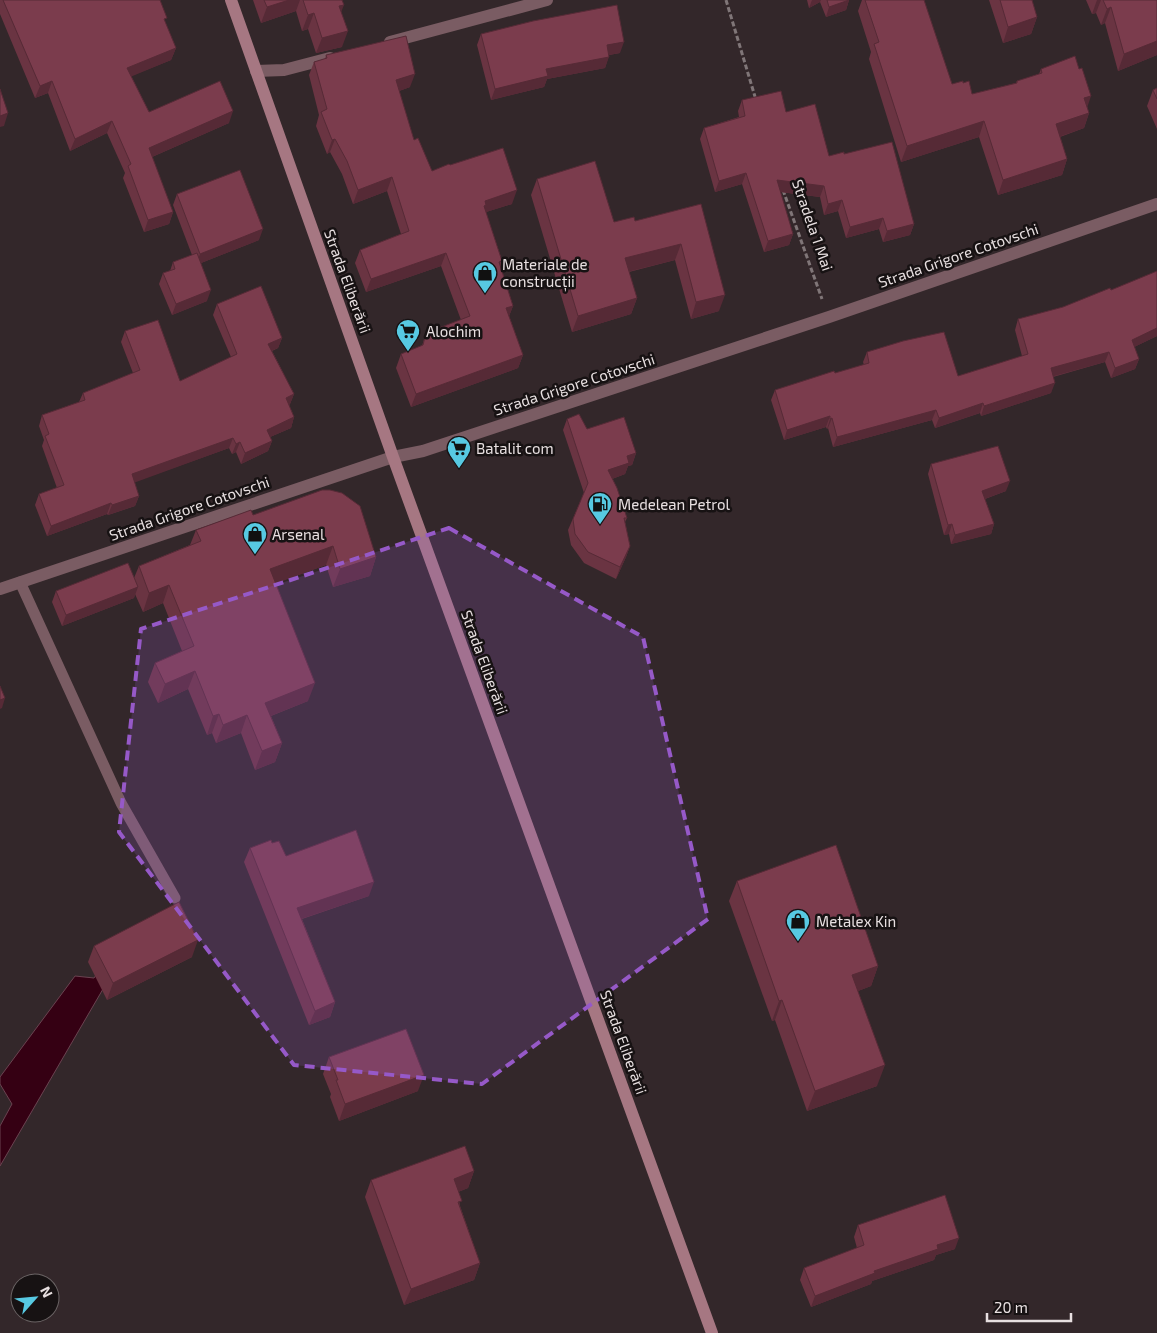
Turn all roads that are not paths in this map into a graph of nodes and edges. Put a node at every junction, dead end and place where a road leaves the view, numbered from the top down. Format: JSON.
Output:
{"nodes":[{"id":1,"x":231,"y":0,"type":"edge"},
{"id":2,"x":547,"y":0,"type":"edge"},
{"id":3,"x":379,"y":45,"type":"edge"},
{"id":4,"x":341,"y":55,"type":"edge"},
{"id":5,"x":256,"y":72,"type":"junction"},
{"id":6,"x":1157,"y":204,"type":"edge"},
{"id":7,"x":392,"y":457,"type":"junction"},
{"id":8,"x":20,"y":582,"type":"junction"},
{"id":9,"x":0,"y":589,"type":"edge"},
{"id":10,"x":175,"y":898,"type":"dead end"},
{"id":11,"x":712,"y":1333,"type":"edge"}],
"edges":[{"from":1,"to":5,"type":"main road","name":"Strada Eliberării"},
{"from":2,"to":3,"type":"street"},
{"from":4,"to":5,"type":"street"},
{"from":5,"to":7,"type":"main road","name":"Strada Eliberării"},
{"from":6,"to":7,"type":"street","name":"Strada Grigore Cotovschi"},
{"from":7,"to":8,"type":"street","name":"Strada Grigore Cotovschi"},
{"from":7,"to":11,"type":"main road","name":"Strada Eliberării"},
{"from":8,"to":9,"type":"street","name":"Strada Grigore Cotovschi"},
{"from":8,"to":10,"type":"lane"}]}
